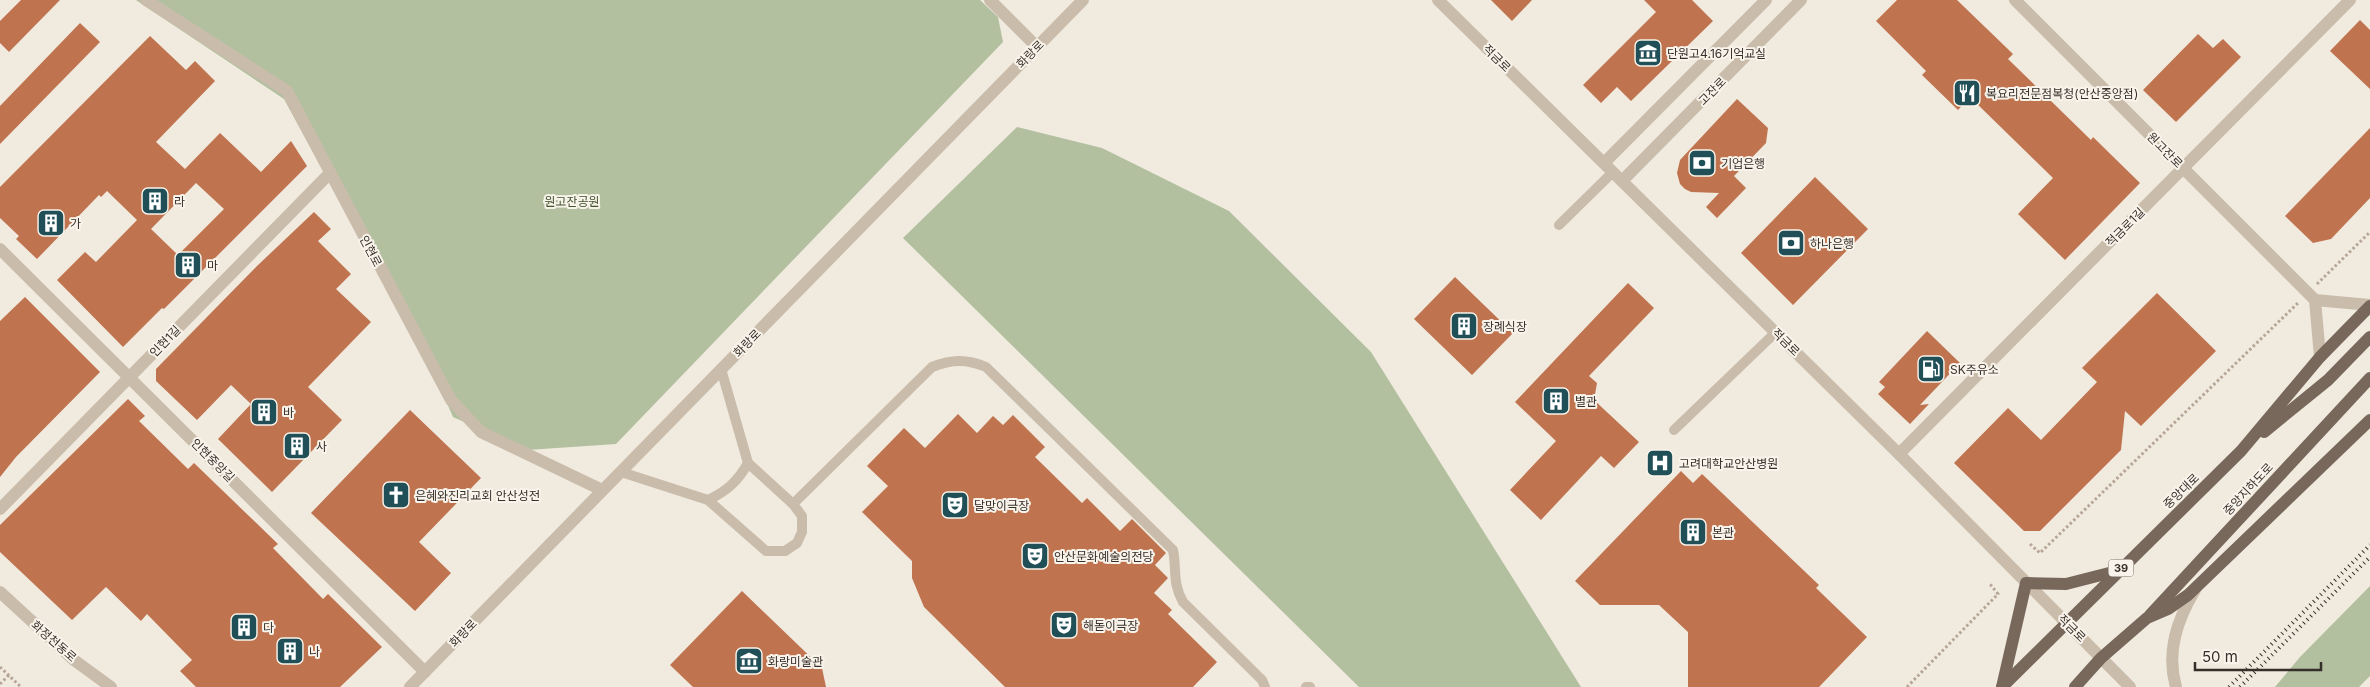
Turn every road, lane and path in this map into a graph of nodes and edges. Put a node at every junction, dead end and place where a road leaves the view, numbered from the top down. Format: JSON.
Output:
{"nodes":[{"id":1,"x":146,"y":0,"type":"edge"},
{"id":2,"x":990,"y":0,"type":"edge"},
{"id":3,"x":1083,"y":0,"type":"edge"},
{"id":4,"x":1438,"y":0,"type":"edge"},
{"id":5,"x":1766,"y":0,"type":"edge"},
{"id":6,"x":1801,"y":0,"type":"edge"},
{"id":7,"x":2015,"y":0,"type":"edge"},
{"id":8,"x":2350,"y":0,"type":"edge"},
{"id":9,"x":1036,"y":47,"type":"junction"},
{"id":10,"x":1608,"y":167,"type":"junction"},
{"id":11,"x":2183,"y":168,"type":"junction"},
{"id":12,"x":330,"y":173,"type":"junction"},
{"id":13,"x":1622,"y":181,"type":"junction"},
{"id":14,"x":1559,"y":224,"type":"dead end"},
{"id":15,"x":2370,"y":232,"type":"edge"},
{"id":16,"x":0,"y":249,"type":"edge"},
{"id":17,"x":2312,"y":296,"type":"junction"},
{"id":18,"x":2370,"y":305,"type":"edge"},
{"id":19,"x":1776,"y":332,"type":"junction"},
{"id":20,"x":2370,"y":337,"type":"edge"},
{"id":21,"x":2320,"y":357,"type":"junction"},
{"id":22,"x":721,"y":369,"type":"junction"},
{"id":23,"x":129,"y":377,"type":"junction"},
{"id":24,"x":2370,"y":378,"type":"edge"},
{"id":25,"x":2370,"y":420,"type":"edge"},
{"id":26,"x":1674,"y":430,"type":"dead end"},
{"id":27,"x":2241,"y":451,"type":"junction"},
{"id":28,"x":1899,"y":454,"type":"junction"},
{"id":29,"x":748,"y":463,"type":"junction"},
{"id":30,"x":620,"y":472,"type":"junction"},
{"id":31,"x":602,"y":490,"type":"junction"},
{"id":32,"x":708,"y":500,"type":"junction"},
{"id":33,"x":793,"y":504,"type":"junction"},
{"id":34,"x":0,"y":509,"type":"edge"},
{"id":35,"x":2030,"y":544,"type":"dead end"},
{"id":36,"x":2119,"y":570,"type":"junction"},
{"id":37,"x":2026,"y":583,"type":"junction"},
{"id":38,"x":1990,"y":584,"type":"dead end"},
{"id":39,"x":2197,"y":586,"type":"junction"},
{"id":40,"x":0,"y":592,"type":"edge"},
{"id":41,"x":2146,"y":618,"type":"junction"},
{"id":42,"x":2066,"y":622,"type":"junction"},
{"id":43,"x":2101,"y":658,"type":"junction"},
{"id":44,"x":0,"y":667,"type":"edge"},
{"id":45,"x":425,"y":672,"type":"junction"},
{"id":46,"x":8,"y":675,"type":"junction"},
{"id":47,"x":0,"y":684,"type":"edge"},
{"id":48,"x":21,"y":687,"type":"edge"},
{"id":49,"x":111,"y":687,"type":"edge"},
{"id":50,"x":410,"y":687,"type":"edge"},
{"id":51,"x":1265,"y":687,"type":"edge"},
{"id":52,"x":1306,"y":687,"type":"edge"},
{"id":53,"x":1310,"y":687,"type":"edge"},
{"id":54,"x":1907,"y":687,"type":"edge"},
{"id":55,"x":2002,"y":687,"type":"edge"},
{"id":56,"x":2075,"y":687,"type":"edge"},
{"id":57,"x":2130,"y":687,"type":"edge"},
{"id":58,"x":2176,"y":687,"type":"edge"}],
"edges":[{"from":1,"to":12,"type":"street","name":"인현로"},
{"from":2,"to":9,"type":"street"},
{"from":3,"to":9,"type":"street","name":"화랑로"},
{"from":4,"to":10,"type":"street","name":"적금로"},
{"from":5,"to":10,"type":"street","name":"고잔로"},
{"from":6,"to":13,"type":"street","name":"고잔로"},
{"from":7,"to":11,"type":"street","name":"원고잔로"},
{"from":8,"to":11,"type":"street","name":"적금로1길"},
{"from":9,"to":22,"type":"street","name":"화랑로"},
{"from":10,"to":13,"type":"street","name":"적금로"},
{"from":10,"to":14,"type":"lane"},
{"from":11,"to":17,"type":"street","name":"원고잔로"},
{"from":11,"to":28,"type":"street","name":"적금로1길"},
{"from":12,"to":23,"type":"street","name":"인현1길"},
{"from":12,"to":31,"type":"street","name":"인현로"},
{"from":13,"to":19,"type":"street","name":"적금로"},
{"from":15,"to":17,"type":"path"},
{"from":16,"to":23,"type":"street","name":"인현중앙길"},
{"from":17,"to":18,"type":"street"},
{"from":17,"to":21,"type":"street"},
{"from":17,"to":35,"type":"path"},
{"from":18,"to":21,"type":"main road","name":"중앙대로"},
{"from":19,"to":26,"type":"lane"},
{"from":19,"to":28,"type":"street","name":"적금로"},
{"from":20,"to":27,"type":"main road","number":"39"},
{"from":21,"to":27,"type":"main road","name":"중앙대로"},
{"from":22,"to":29,"type":"lane"},
{"from":22,"to":30,"type":"street","name":"화랑로"},
{"from":23,"to":34,"type":"street","name":"인현1길"},
{"from":23,"to":45,"type":"street","name":"인현중앙길"},
{"from":24,"to":41,"type":"main road","name":"중앙지하도로"},
{"from":25,"to":39,"type":"main road"},
{"from":27,"to":36,"type":"main road","name":"중앙대로","number":"39"},
{"from":28,"to":37,"type":"street","name":"적금로"},
{"from":29,"to":32,"type":"lane"},
{"from":29,"to":33,"type":"lane"},
{"from":30,"to":31,"type":"street","name":"화랑로"},
{"from":30,"to":32,"type":"lane"},
{"from":31,"to":45,"type":"street","name":"화랑로"},
{"from":32,"to":33,"type":"lane"},
{"from":33,"to":51,"type":"lane"},
{"from":36,"to":37,"type":"main road"},
{"from":36,"to":42,"type":"main road","name":"중앙대로","number":"39"},
{"from":37,"to":42,"type":"street","name":"적금로"},
{"from":37,"to":55,"type":"main road"},
{"from":38,"to":54,"type":"path"},
{"from":39,"to":41,"type":"main road"},
{"from":39,"to":58,"type":"street"},
{"from":40,"to":49,"type":"street","name":"화정천동로"},
{"from":41,"to":43,"type":"main road"},
{"from":42,"to":43,"type":"street","name":"적금로"},
{"from":42,"to":55,"type":"main road","name":"중앙대로","number":"39"},
{"from":43,"to":56,"type":"main road"},
{"from":43,"to":57,"type":"street","name":"적금로"},
{"from":44,"to":46,"type":"path"},
{"from":45,"to":50,"type":"street","name":"화랑로"},
{"from":46,"to":47,"type":"path"},
{"from":46,"to":48,"type":"path"},
{"from":52,"to":53,"type":"lane"}]}
